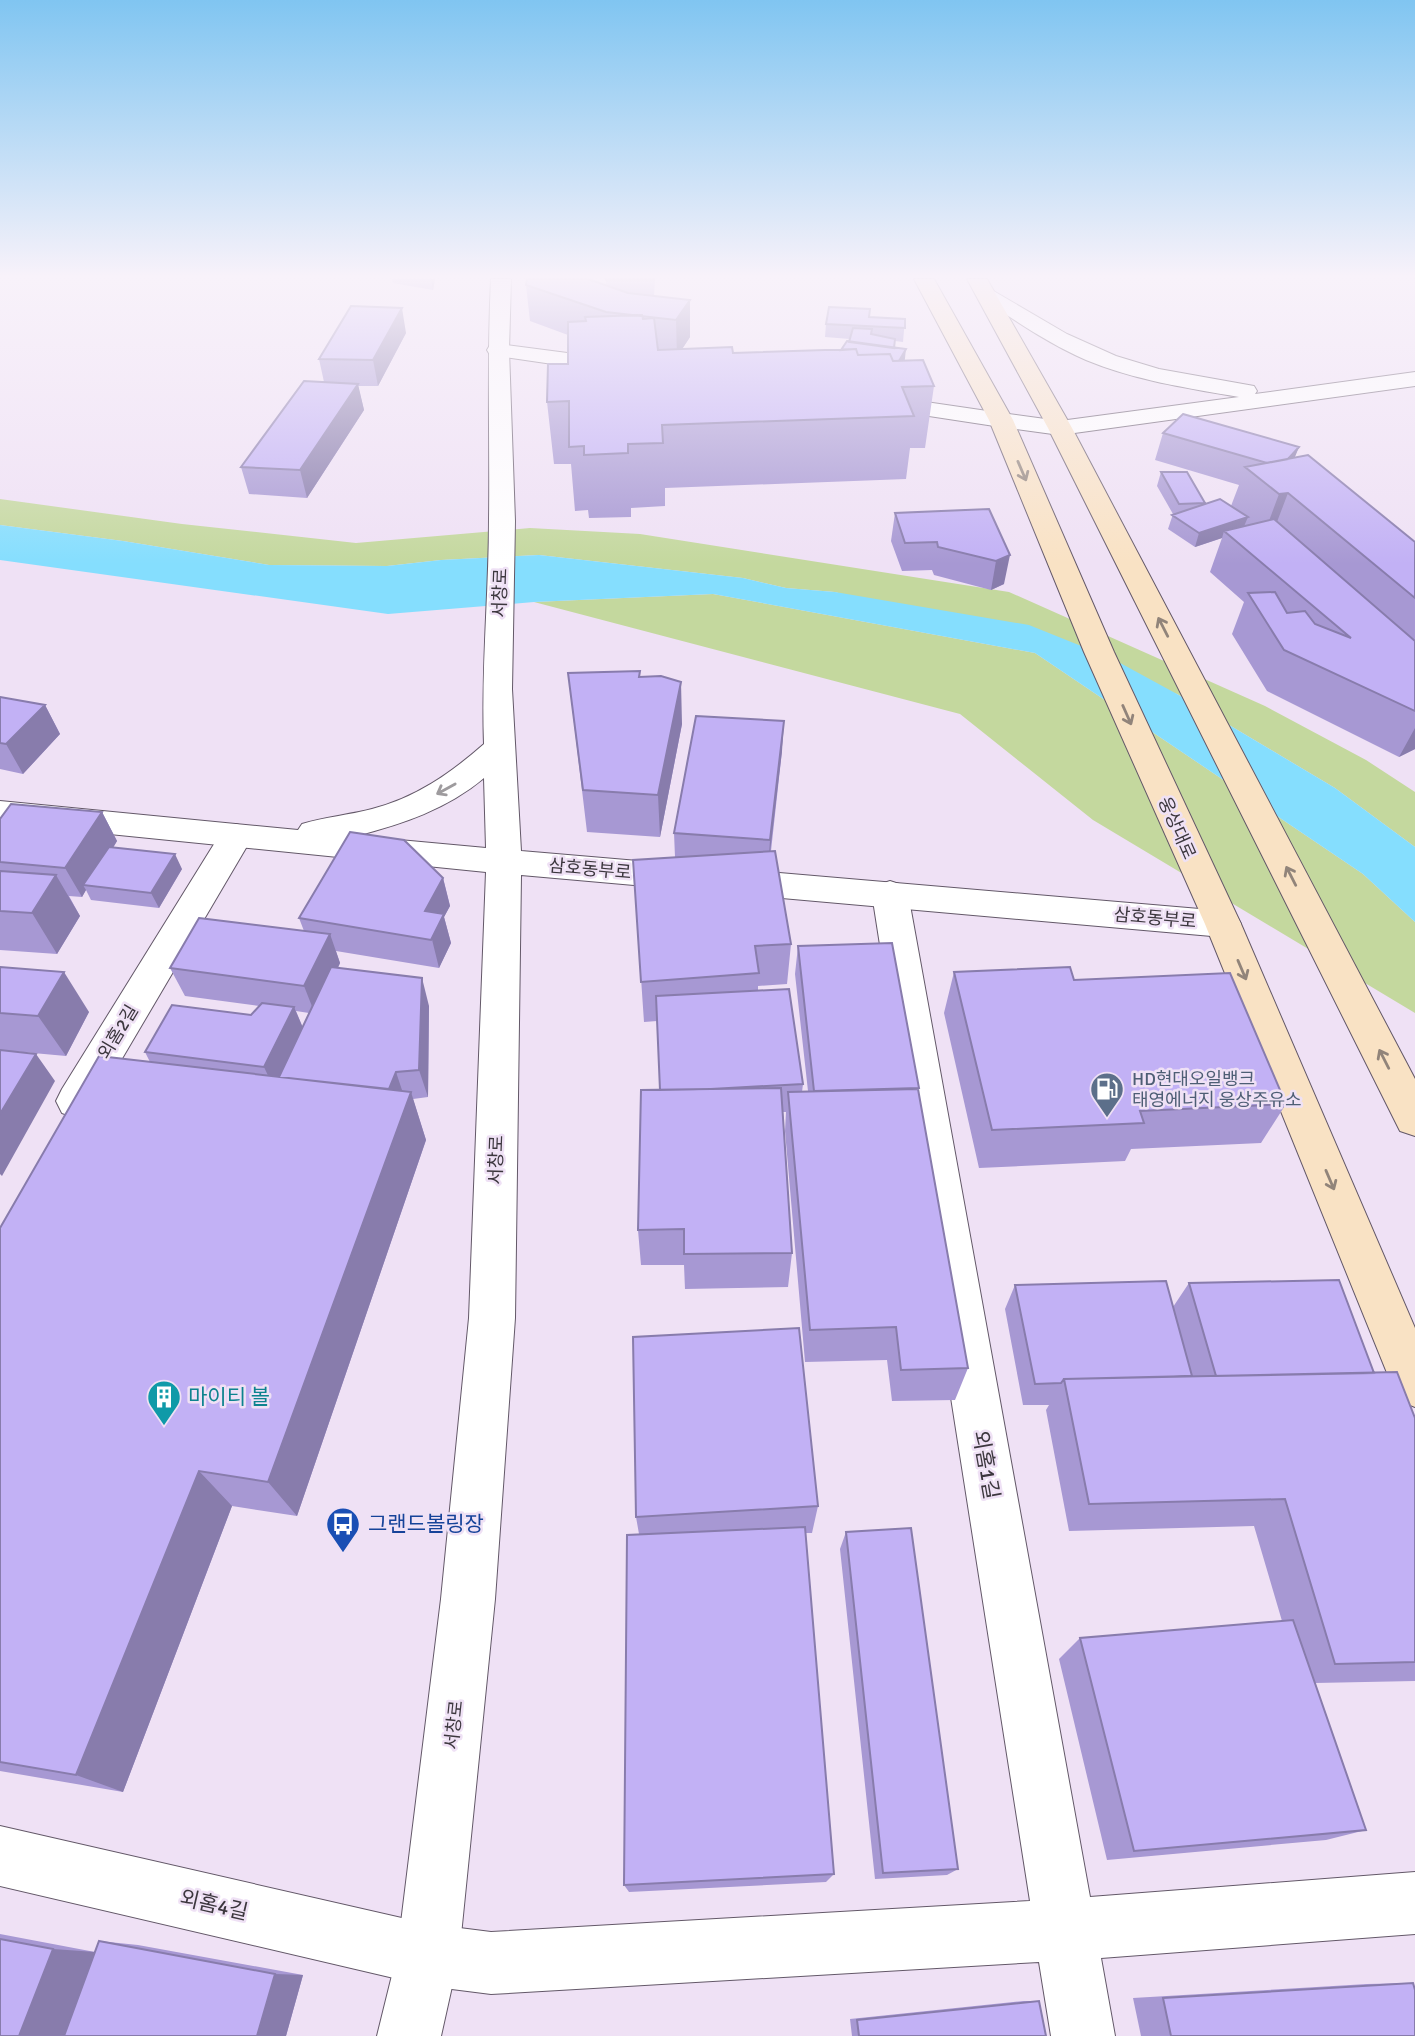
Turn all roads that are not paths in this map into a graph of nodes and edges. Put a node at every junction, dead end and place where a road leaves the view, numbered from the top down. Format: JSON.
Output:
{"nodes":[{"id":1,"x":499,"y":374,"type":"edge"},
{"id":2,"x":977,"y":374,"type":"edge"},
{"id":3,"x":1030,"y":374,"type":"edge"},
{"id":4,"x":1157,"y":374,"type":"edge"},
{"id":5,"x":1415,"y":379,"type":"edge"},
{"id":6,"x":1279,"y":397,"type":"junction"},
{"id":7,"x":851,"y":399,"type":"edge"},
{"id":8,"x":1001,"y":419,"type":"junction"},
{"id":9,"x":1060,"y":428,"type":"junction"},
{"id":10,"x":499,"y":747,"type":"junction"},
{"id":11,"x":0,"y":812,"type":"edge"},
{"id":12,"x":250,"y":837,"type":"junction"},
{"id":13,"x":504,"y":862,"type":"junction"},
{"id":14,"x":890,"y":894,"type":"junction"},
{"id":15,"x":1223,"y":925,"type":"junction"},
{"id":16,"x":1415,"y":1119,"type":"edge"},
{"id":17,"x":57,"y":1133,"type":"edge"},
{"id":18,"x":1415,"y":1384,"type":"edge"},
{"id":19,"x":0,"y":1856,"type":"edge"},
{"id":20,"x":1415,"y":1903,"type":"edge"},
{"id":21,"x":1064,"y":1930,"type":"junction"},
{"id":22,"x":428,"y":1955,"type":"junction"},
{"id":23,"x":409,"y":2036,"type":"edge"},
{"id":24,"x":1083,"y":2036,"type":"edge"}],
"edges":[{"from":1,"to":10,"type":"street","name":"서창로"},
{"from":2,"to":8,"type":"main road","name":"웅상대로"},
{"from":3,"to":9,"type":"main road"},
{"from":4,"to":6,"type":"street"},
{"from":5,"to":6,"type":"street"},
{"from":6,"to":9,"type":"street"},
{"from":7,"to":8,"type":"street"},
{"from":8,"to":9,"type":"street"},
{"from":8,"to":15,"type":"main road","name":"웅상대로","one_way":true},
{"from":16,"to":9,"type":"main road","one_way":true},
{"from":10,"to":12,"type":"street","one_way":true},
{"from":10,"to":13,"type":"street","name":"서창로"},
{"from":11,"to":12,"type":"street","name":"삼호동부로"},
{"from":12,"to":13,"type":"street","name":"삼호동부로"},
{"from":12,"to":17,"type":"street","name":"외홈2길"},
{"from":13,"to":14,"type":"street","name":"삼호동부로"},
{"from":13,"to":22,"type":"street","name":"서창로"},
{"from":14,"to":15,"type":"street","name":"삼호동부로"},
{"from":14,"to":21,"type":"street","name":"외홈1길"},
{"from":15,"to":18,"type":"main road","name":"웅상대로","one_way":true},
{"from":19,"to":22,"type":"street","name":"외홈4길"},
{"from":20,"to":21,"type":"street","name":"외홈4길"},
{"from":21,"to":22,"type":"street","name":"외홈4길"},
{"from":21,"to":24,"type":"street","name":"외홈1길"},
{"from":22,"to":23,"type":"street","name":"서창로"}]}
